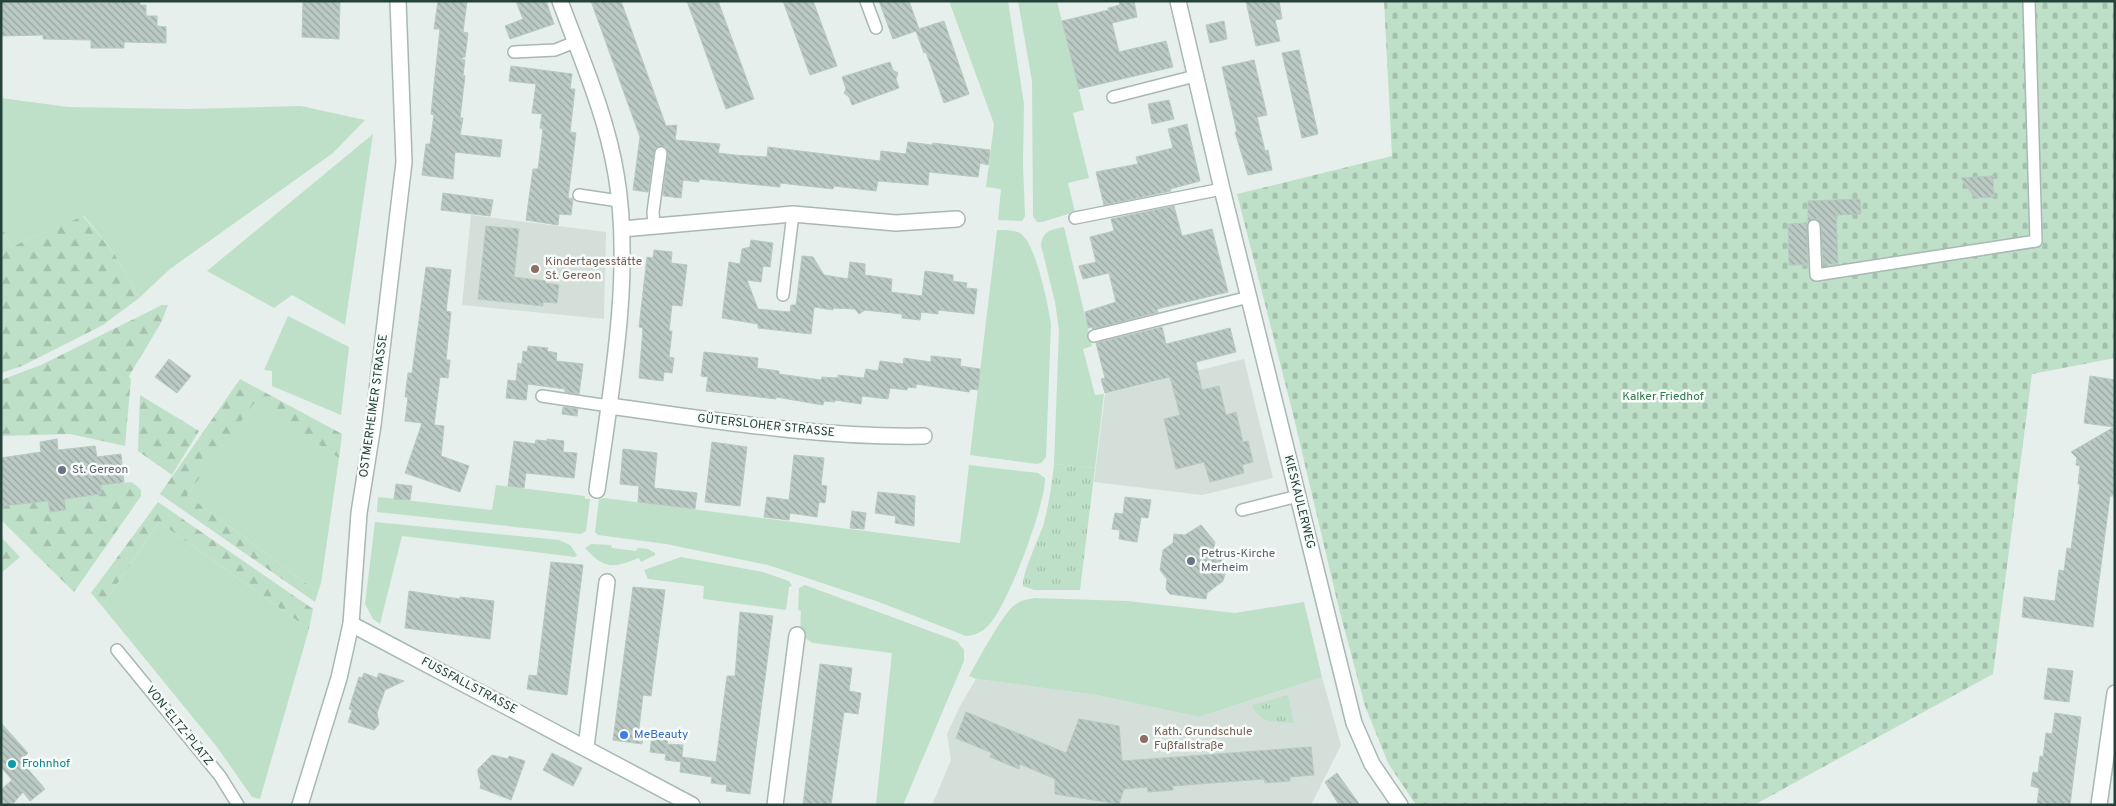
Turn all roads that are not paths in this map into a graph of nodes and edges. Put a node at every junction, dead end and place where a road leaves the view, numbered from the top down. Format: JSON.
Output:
{"nodes":[{"id":1,"x":398,"y":1,"type":"edge"},
{"id":2,"x":560,"y":1,"type":"edge"},
{"id":3,"x":866,"y":1,"type":"edge"},
{"id":4,"x":1178,"y":1,"type":"edge"},
{"id":5,"x":2029,"y":1,"type":"edge"},
{"id":6,"x":876,"y":28,"type":"dead end"},
{"id":7,"x":575,"y":42,"type":"junction"},
{"id":8,"x":514,"y":52,"type":"dead end"},
{"id":9,"x":1195,"y":76,"type":"junction"},
{"id":10,"x":1113,"y":97,"type":"dead end"},
{"id":11,"x":661,"y":153,"type":"dead end"},
{"id":12,"x":1222,"y":189,"type":"junction"},
{"id":13,"x":579,"y":195,"type":"dead end"},
{"id":14,"x":619,"y":201,"type":"junction"},
{"id":15,"x":793,"y":214,"type":"junction"},
{"id":16,"x":1075,"y":218,"type":"dead end"},
{"id":17,"x":957,"y":219,"type":"dead end"},
{"id":18,"x":654,"y":226,"type":"junction"},
{"id":19,"x":1814,"y":226,"type":"dead end"},
{"id":20,"x":622,"y":229,"type":"junction"},
{"id":21,"x":783,"y":295,"type":"dead end"},
{"id":22,"x":1249,"y":297,"type":"junction"},
{"id":23,"x":1094,"y":336,"type":"dead end"},
{"id":24,"x":542,"y":396,"type":"dead end"},
{"id":25,"x":609,"y":406,"type":"junction"},
{"id":26,"x":924,"y":436,"type":"dead end"},
{"id":27,"x":596,"y":490,"type":"dead end"},
{"id":28,"x":1298,"y":496,"type":"junction"},
{"id":29,"x":1242,"y":510,"type":"dead end"},
{"id":30,"x":607,"y":582,"type":"dead end"},
{"id":31,"x":351,"y":624,"type":"junction"},
{"id":32,"x":797,"y":635,"type":"dead end"},
{"id":33,"x":117,"y":650,"type":"dead end"},
{"id":34,"x":2115,"y":693,"type":"edge"},
{"id":35,"x":586,"y":747,"type":"junction"},
{"id":36,"x":238,"y":805,"type":"edge"},
{"id":37,"x":300,"y":805,"type":"edge"},
{"id":38,"x":692,"y":805,"type":"edge"},
{"id":39,"x":775,"y":805,"type":"edge"},
{"id":40,"x":1400,"y":805,"type":"edge"},
{"id":41,"x":2099,"y":805,"type":"edge"}],
"edges":[{"from":1,"to":31,"type":"street","name":"OSTMERHEIMER STRASSE"},
{"from":2,"to":7,"type":"street"},
{"from":3,"to":6,"type":"lane"},
{"from":4,"to":9,"type":"street","name":"KIESKAULERWEG"},
{"from":5,"to":19,"type":"lane"},
{"from":7,"to":8,"type":"lane"},
{"from":7,"to":14,"type":"street"},
{"from":9,"to":10,"type":"lane"},
{"from":9,"to":12,"type":"street","name":"KIESKAULERWEG"},
{"from":11,"to":18,"type":"lane"},
{"from":12,"to":16,"type":"lane"},
{"from":12,"to":22,"type":"street","name":"KIESKAULERWEG"},
{"from":13,"to":14,"type":"lane"},
{"from":14,"to":20,"type":"street"},
{"from":15,"to":17,"type":"street"},
{"from":15,"to":18,"type":"street"},
{"from":15,"to":21,"type":"lane"},
{"from":18,"to":20,"type":"street"},
{"from":20,"to":25,"type":"street"},
{"from":22,"to":23,"type":"lane"},
{"from":22,"to":28,"type":"street","name":"KIESKAULERWEG"},
{"from":24,"to":25,"type":"lane"},
{"from":25,"to":26,"type":"street","name":"GÜTERSLOHER STRASSE"},
{"from":25,"to":27,"type":"street"},
{"from":28,"to":29,"type":"lane"},
{"from":28,"to":40,"type":"street","name":"KIESKAULERWEG"},
{"from":30,"to":35,"type":"street"},
{"from":31,"to":35,"type":"street","name":"FUSSFALLSTRASSE"},
{"from":31,"to":37,"type":"street","name":"OSTMERHEIMER STRASSE"},
{"from":32,"to":39,"type":"street"},
{"from":33,"to":36,"type":"lane","name":"VON-ELTZ-PLATZ"},
{"from":34,"to":41,"type":"street"},
{"from":35,"to":38,"type":"street","name":"FUSSFALLSTRASSE"}]}
